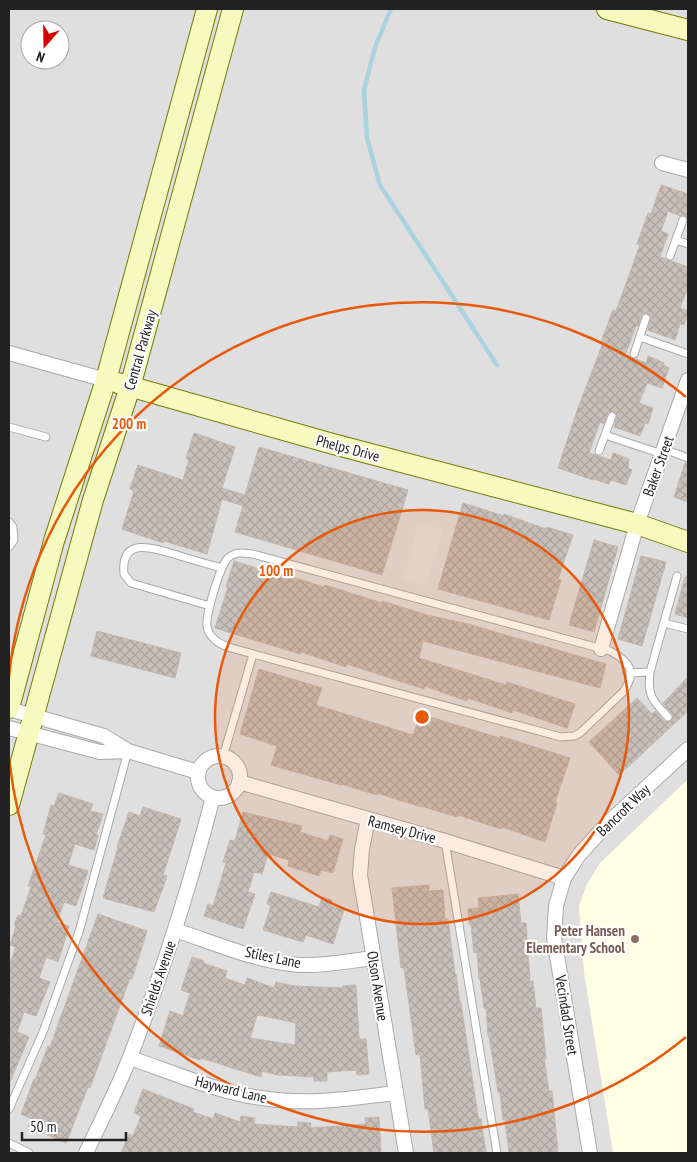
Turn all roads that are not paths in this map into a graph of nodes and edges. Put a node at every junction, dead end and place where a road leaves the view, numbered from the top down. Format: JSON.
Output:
{"nodes":[{"id":1,"x":207,"y":9,"type":"edge"},
{"id":2,"x":232,"y":9,"type":"edge"},
{"id":3,"x":607,"y":9,"type":"edge"},
{"id":4,"x":688,"y":30,"type":"edge"},
{"id":5,"x":662,"y":163,"type":"dead end"},
{"id":6,"x":688,"y":170,"type":"edge"},
{"id":7,"x":683,"y":220,"type":"dead end"},
{"id":8,"x":676,"y":240,"type":"junction"},
{"id":9,"x":688,"y":244,"type":"edge"},
{"id":10,"x":670,"y":256,"type":"dead end"},
{"id":11,"x":646,"y":318,"type":"dead end"},
{"id":12,"x":640,"y":337,"type":"junction"},
{"id":13,"x":9,"y":353,"type":"edge"},
{"id":14,"x":634,"y":354,"type":"dead end"},
{"id":15,"x":688,"y":354,"type":"edge"},
{"id":16,"x":106,"y":380,"type":"junction"},
{"id":17,"x":688,"y":380,"type":"edge"},
{"id":18,"x":130,"y":387,"type":"junction"},
{"id":19,"x":612,"y":416,"type":"dead end"},
{"id":20,"x":9,"y":426,"type":"edge"},
{"id":21,"x":605,"y":435,"type":"junction"},
{"id":22,"x":46,"y":436,"type":"dead end"},
{"id":23,"x":599,"y":451,"type":"dead end"},
{"id":24,"x":663,"y":451,"type":"junction"},
{"id":25,"x":688,"y":458,"type":"edge"},
{"id":26,"x":9,"y":522,"type":"edge"},
{"id":27,"x":637,"y":524,"type":"junction"},
{"id":28,"x":688,"y":542,"type":"edge"},
{"id":29,"x":9,"y":547,"type":"edge"},
{"id":30,"x":222,"y":568,"type":"junction"},
{"id":31,"x":677,"y":576,"type":"dead end"},
{"id":32,"x":210,"y":606,"type":"junction"},
{"id":33,"x":664,"y":623,"type":"junction"},
{"id":34,"x":688,"y":629,"type":"edge"},
{"id":35,"x":601,"y":649,"type":"junction"},
{"id":36,"x":253,"y":654,"type":"junction"},
{"id":37,"x":650,"y":672,"type":"junction"},
{"id":38,"x":630,"y":673,"type":"junction"},
{"id":39,"x":9,"y":709,"type":"edge"},
{"id":40,"x":668,"y":717,"type":"dead end"},
{"id":41,"x":31,"y":725,"type":"junction"},
{"id":42,"x":9,"y":728,"type":"edge"},
{"id":43,"x":688,"y":749,"type":"edge"},
{"id":44,"x":128,"y":751,"type":"junction"},
{"id":45,"x":223,"y":757,"type":"junction"},
{"id":46,"x":198,"y":772,"type":"junction"},
{"id":47,"x":239,"y":782,"type":"junction"},
{"id":48,"x":213,"y":797,"type":"junction"},
{"id":49,"x":9,"y":805,"type":"edge"},
{"id":50,"x":368,"y":819,"type":"junction"},
{"id":51,"x":445,"y":840,"type":"junction"},
{"id":52,"x":564,"y":878,"type":"junction"},
{"id":53,"x":175,"y":930,"type":"junction"},
{"id":54,"x":373,"y":958,"type":"junction"},
{"id":55,"x":130,"y":1058,"type":"junction"},
{"id":56,"x":395,"y":1093,"type":"junction"},
{"id":57,"x":9,"y":1109,"type":"edge"},
{"id":58,"x":9,"y":1143,"type":"edge"},
{"id":59,"x":29,"y":1153,"type":"edge"},
{"id":60,"x":86,"y":1153,"type":"edge"},
{"id":61,"x":406,"y":1153,"type":"edge"},
{"id":62,"x":497,"y":1153,"type":"edge"},
{"id":63,"x":590,"y":1153,"type":"edge"}],
"edges":[{"from":1,"to":16,"type":"main road","name":"Central Parkway"},
{"from":2,"to":18,"type":"main road","name":"Central Parkway"},
{"from":3,"to":4,"type":"main road"},
{"from":5,"to":6,"type":"street"},
{"from":7,"to":8,"type":"lane"},
{"from":8,"to":9,"type":"lane"},
{"from":8,"to":10,"type":"lane"},
{"from":11,"to":12,"type":"lane"},
{"from":12,"to":14,"type":"lane"},
{"from":12,"to":15,"type":"lane"},
{"from":13,"to":16,"type":"street","name":"Phelps Drive"},
{"from":16,"to":18,"type":"main road","name":"Phelps Drive"},
{"from":16,"to":39,"type":"main road","name":"Central Parkway"},
{"from":17,"to":24,"type":"street","name":"Baker Street"},
{"from":18,"to":27,"type":"main road","name":"Phelps Drive"},
{"from":18,"to":41,"type":"main road","name":"Central Parkway"},
{"from":19,"to":21,"type":"lane"},
{"from":20,"to":22,"type":"lane"},
{"from":21,"to":23,"type":"lane"},
{"from":21,"to":24,"type":"lane"},
{"from":24,"to":25,"type":"lane"},
{"from":24,"to":27,"type":"street","name":"Baker Street"},
{"from":26,"to":29,"type":"lane"},
{"from":27,"to":28,"type":"main road","name":"Phelps Drive"},
{"from":27,"to":35,"type":"street","name":"Baker Street"},
{"from":30,"to":32,"type":"lane"},
{"from":30,"to":32,"type":"lane"},
{"from":30,"to":35,"type":"lane"},
{"from":31,"to":33,"type":"lane"},
{"from":32,"to":36,"type":"lane"},
{"from":33,"to":34,"type":"lane"},
{"from":33,"to":37,"type":"lane"},
{"from":35,"to":38,"type":"lane"},
{"from":36,"to":38,"type":"lane"},
{"from":36,"to":45,"type":"lane"},
{"from":37,"to":38,"type":"lane"},
{"from":37,"to":40,"type":"lane"},
{"from":39,"to":41,"type":"street"},
{"from":41,"to":42,"type":"street"},
{"from":41,"to":44,"type":"street"},
{"from":41,"to":49,"type":"main road","name":"Central Parkway"},
{"from":43,"to":52,"type":"street","name":"Bancroft Way"},
{"from":44,"to":46,"type":"street"},
{"from":44,"to":57,"type":"lane"},
{"from":45,"to":46,"type":"street"},
{"from":45,"to":47,"type":"street"},
{"from":46,"to":48,"type":"street"},
{"from":47,"to":48,"type":"street"},
{"from":47,"to":50,"type":"street","name":"Ramsey Drive"},
{"from":48,"to":53,"type":"street","name":"Shields Avenue"},
{"from":50,"to":51,"type":"street","name":"Ramsey Drive"},
{"from":50,"to":54,"type":"street","name":"Olson Avenue"},
{"from":51,"to":52,"type":"street","name":"Ramsey Drive"},
{"from":51,"to":62,"type":"lane"},
{"from":52,"to":63,"type":"street","name":"Vecindad Street"},
{"from":53,"to":54,"type":"street","name":"Stiles Lane"},
{"from":53,"to":55,"type":"street","name":"Shields Avenue"},
{"from":54,"to":56,"type":"street","name":"Olson Avenue"},
{"from":55,"to":56,"type":"street","name":"Hayward Lane"},
{"from":55,"to":60,"type":"street","name":"Shields Avenue"},
{"from":56,"to":61,"type":"street","name":"Olson Avenue"},
{"from":58,"to":59,"type":"lane"}]}
